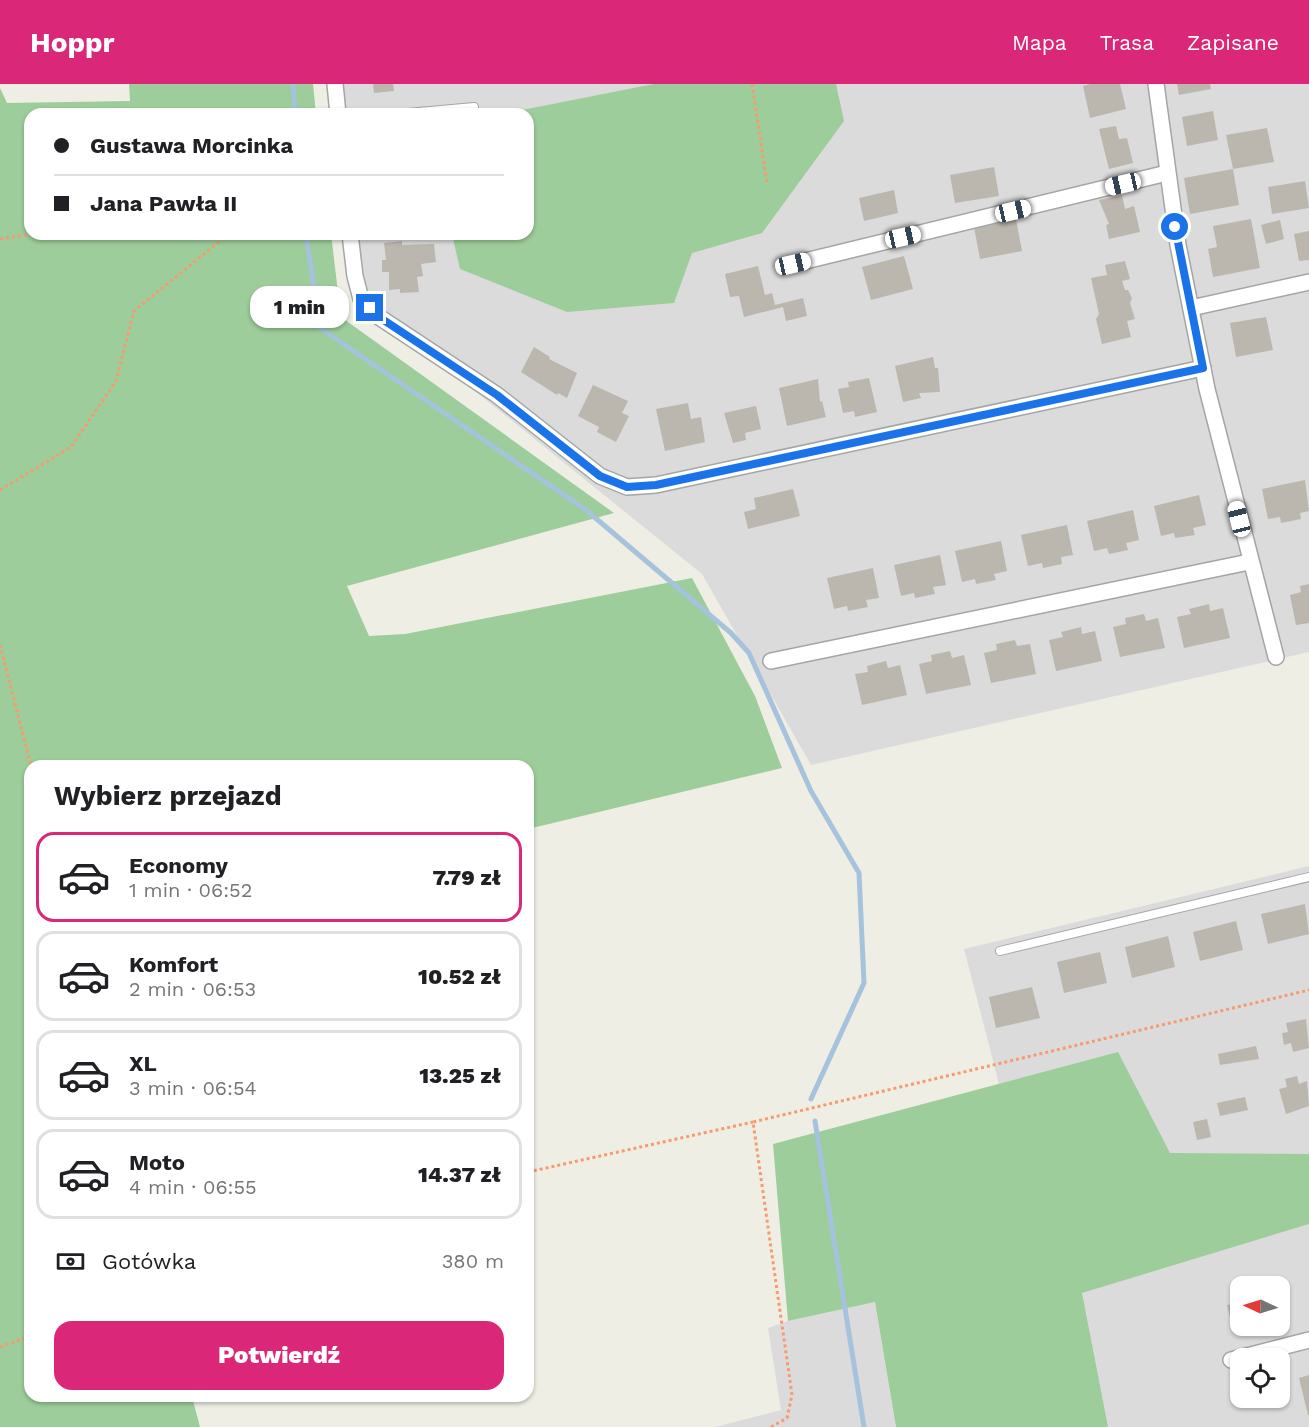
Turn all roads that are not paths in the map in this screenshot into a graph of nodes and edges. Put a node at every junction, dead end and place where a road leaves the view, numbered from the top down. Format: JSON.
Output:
{"nodes":[{"id":1,"x":335,"y":84,"type":"edge"},
{"id":2,"x":1156,"y":84,"type":"edge"},
{"id":3,"x":474,"y":107,"type":"dead end"},
{"id":4,"x":337,"y":108,"type":"edge"},
{"id":5,"x":463,"y":108,"type":"edge"},
{"id":6,"x":1167,"y":173,"type":"junction"},
{"id":7,"x":351,"y":240,"type":"edge"},
{"id":8,"x":793,"y":264,"type":"dead end"},
{"id":9,"x":1309,"y":282,"type":"edge"},
{"id":10,"x":1191,"y":308,"type":"junction"},
{"id":11,"x":1203,"y":368,"type":"junction"},
{"id":12,"x":1249,"y":562,"type":"junction"},
{"id":13,"x":1276,"y":657,"type":"dead end"},
{"id":14,"x":771,"y":661,"type":"dead end"},
{"id":15,"x":1309,"y":878,"type":"edge"},
{"id":16,"x":1000,"y":951,"type":"dead end"},
{"id":17,"x":1309,"y":1340,"type":"edge"},
{"id":18,"x":1278,"y":1348,"type":"edge"}],
"edges":[{"from":1,"to":4,"type":"street"},
{"from":2,"to":6,"type":"street"},
{"from":3,"to":5,"type":"lane"},
{"from":6,"to":8,"type":"street"},
{"from":6,"to":10,"type":"street"},
{"from":7,"to":11,"type":"street"},
{"from":9,"to":10,"type":"street"},
{"from":10,"to":11,"type":"street"},
{"from":11,"to":12,"type":"street"},
{"from":12,"to":13,"type":"street"},
{"from":12,"to":14,"type":"street"},
{"from":15,"to":16,"type":"lane"},
{"from":17,"to":18,"type":"street"}]}
